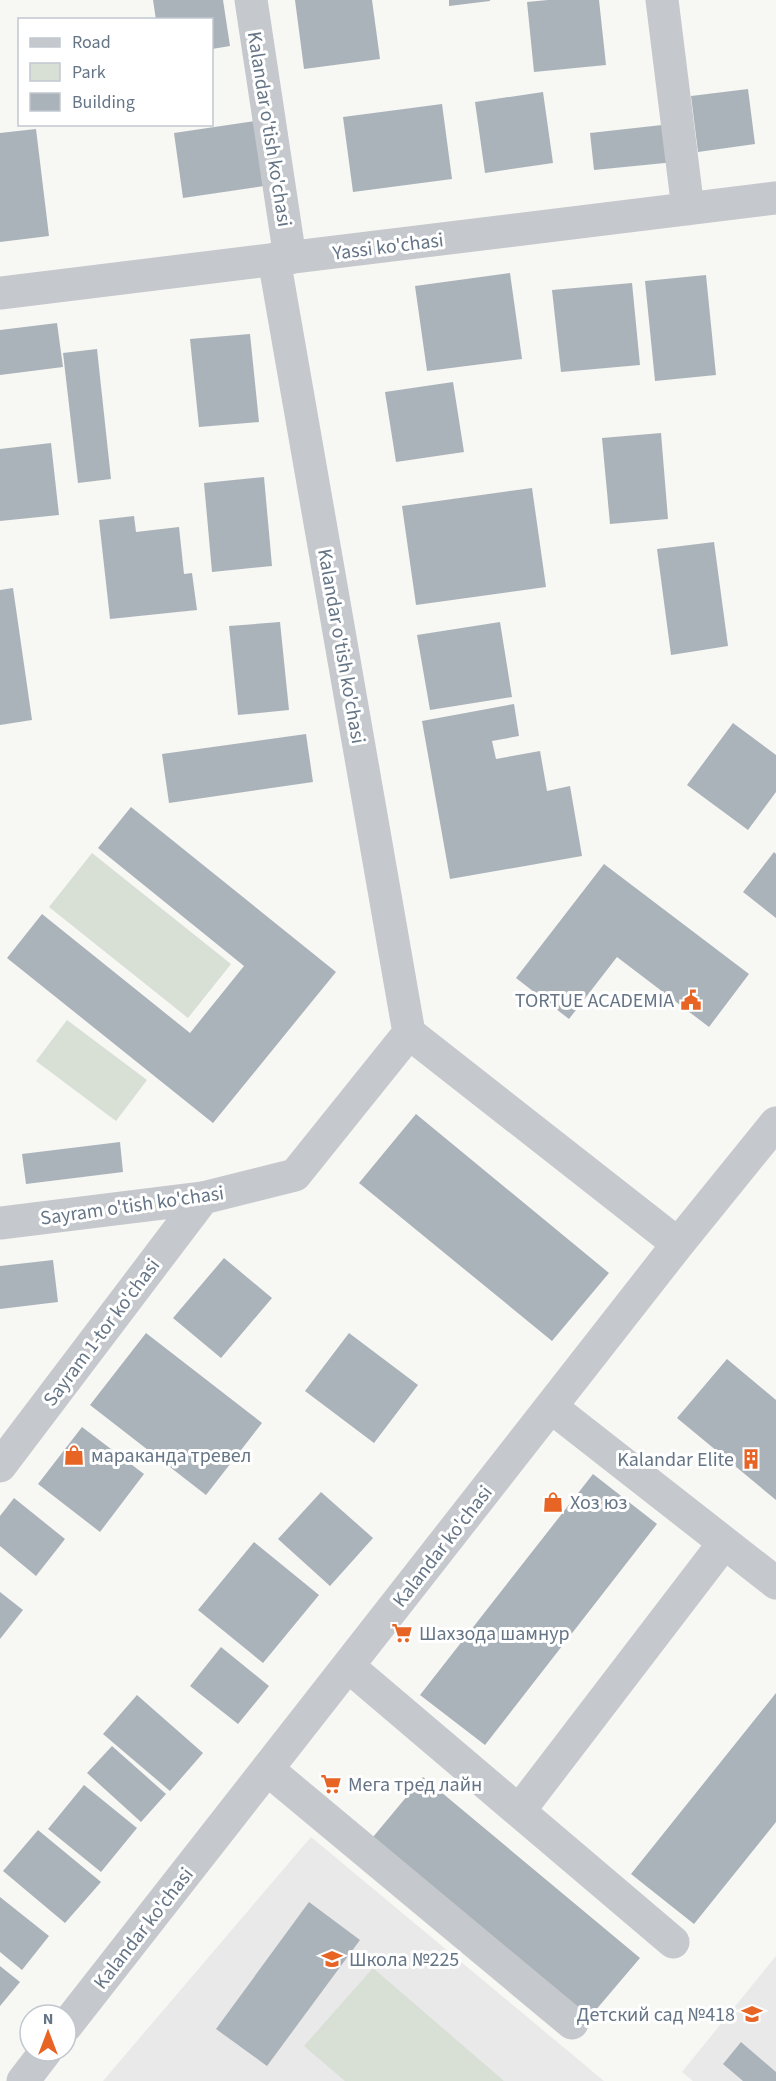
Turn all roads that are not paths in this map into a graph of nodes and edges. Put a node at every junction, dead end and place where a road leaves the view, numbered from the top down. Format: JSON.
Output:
{"nodes":[{"id":1,"x":251,"y":0,"type":"edge"},
{"id":2,"x":662,"y":0,"type":"edge"},
{"id":3,"x":776,"y":198,"type":"edge"},
{"id":4,"x":688,"y":209,"type":"junction"},
{"id":5,"x":282,"y":259,"type":"junction"},
{"id":6,"x":0,"y":293,"type":"edge"},
{"id":7,"x":409,"y":1033,"type":"junction"},
{"id":8,"x":776,"y":1124,"type":"edge"},
{"id":9,"x":203,"y":1198,"type":"junction"},
{"id":10,"x":0,"y":1223,"type":"edge"},
{"id":11,"x":678,"y":1244,"type":"junction"},
{"id":12,"x":551,"y":1407,"type":"junction"},
{"id":13,"x":0,"y":1466,"type":"edge"},
{"id":14,"x":724,"y":1543,"type":"junction"},
{"id":15,"x":776,"y":1583,"type":"edge"},
{"id":16,"x":348,"y":1666,"type":"junction"},
{"id":17,"x":267,"y":1769,"type":"junction"},
{"id":18,"x":519,"y":1811,"type":"junction"},
{"id":19,"x":673,"y":1942,"type":"dead end"},
{"id":20,"x":78,"y":2011,"type":"edge"},
{"id":21,"x":572,"y":2023,"type":"dead end"},
{"id":22,"x":37,"y":2063,"type":"edge"},
{"id":23,"x":23,"y":2081,"type":"edge"}],
"edges":[{"from":1,"to":5,"type":"street","name":"Kalandar o'tish ko'chasi"},
{"from":2,"to":4,"type":"street"},
{"from":3,"to":4,"type":"street","name":"Yassi ko'chasi"},
{"from":4,"to":5,"type":"street","name":"Yassi ko'chasi"},
{"from":5,"to":6,"type":"street","name":"Yassi ko'chasi"},
{"from":5,"to":7,"type":"street","name":"Kalandar o'tish ko'chasi"},
{"from":7,"to":9,"type":"street","name":"Sayram o'tish ko'chasi"},
{"from":7,"to":11,"type":"street"},
{"from":8,"to":11,"type":"street","name":"Kalandar ko'chasi"},
{"from":9,"to":10,"type":"street","name":"Sayram o'tish ko'chasi"},
{"from":9,"to":13,"type":"street","name":"Sayram 1-tor ko'chasi"},
{"from":11,"to":12,"type":"street","name":"Kalandar ko'chasi"},
{"from":12,"to":14,"type":"street"},
{"from":12,"to":16,"type":"street","name":"Kalandar ko'chasi"},
{"from":14,"to":15,"type":"street"},
{"from":14,"to":18,"type":"street"},
{"from":16,"to":17,"type":"street","name":"Kalandar ko'chasi"},
{"from":16,"to":18,"type":"street"},
{"from":17,"to":20,"type":"street","name":"Kalandar ko'chasi"},
{"from":17,"to":21,"type":"street"},
{"from":18,"to":19,"type":"street"},
{"from":22,"to":23,"type":"street"}]}
